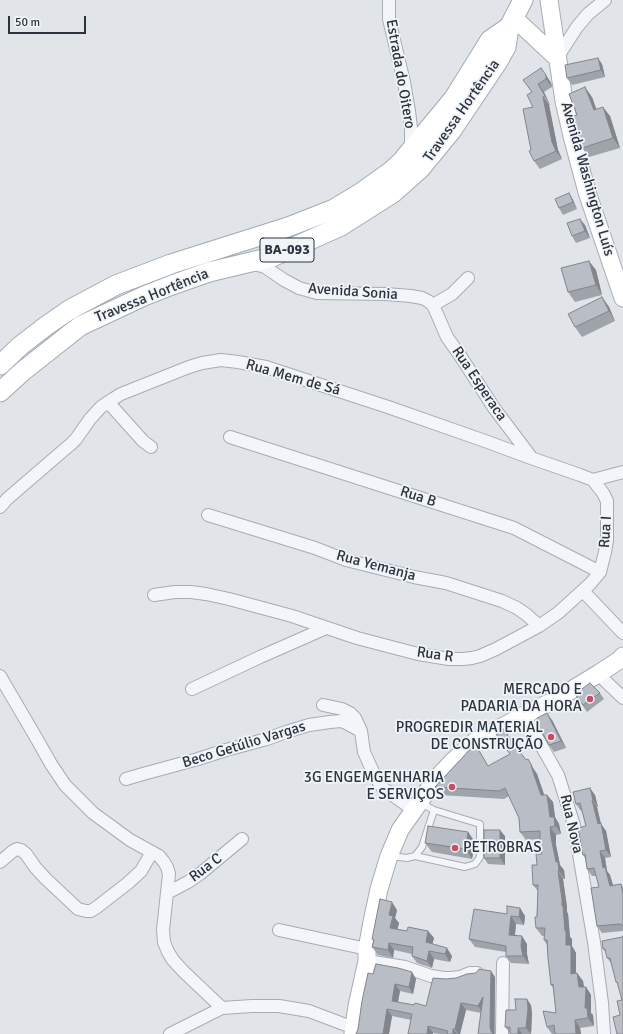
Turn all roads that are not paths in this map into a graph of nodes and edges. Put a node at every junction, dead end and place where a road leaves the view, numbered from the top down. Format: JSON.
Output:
{"nodes":[{"id":1,"x":389,"y":0,"type":"edge"},
{"id":2,"x":523,"y":0,"type":"edge"},
{"id":3,"x":549,"y":0,"type":"edge"},
{"id":4,"x":605,"y":0,"type":"edge"},
{"id":5,"x":511,"y":23,"type":"junction"},
{"id":6,"x":557,"y":58,"type":"junction"},
{"id":7,"x":412,"y":148,"type":"junction"},
{"id":8,"x":209,"y":272,"type":"junction"},
{"id":9,"x":468,"y":278,"type":"dead end"},
{"id":10,"x":623,"y":298,"type":"edge"},
{"id":11,"x":433,"y":305,"type":"junction"},
{"id":12,"x":0,"y":365,"type":"edge"},
{"id":13,"x":0,"y":392,"type":"edge"},
{"id":14,"x":108,"y":402,"type":"junction"},
{"id":15,"x":230,"y":437,"type":"dead end"},
{"id":16,"x":151,"y":447,"type":"dead end"},
{"id":17,"x":531,"y":458,"type":"junction"},
{"id":18,"x":623,"y":472,"type":"edge"},
{"id":19,"x":592,"y":480,"type":"junction"},
{"id":20,"x":0,"y":507,"type":"edge"},
{"id":21,"x":208,"y":514,"type":"dead end"},
{"id":22,"x":600,"y":572,"type":"junction"},
{"id":23,"x":583,"y":592,"type":"junction"},
{"id":24,"x":154,"y":595,"type":"dead end"},
{"id":25,"x":540,"y":626,"type":"junction"},
{"id":26,"x":326,"y":628,"type":"junction"},
{"id":27,"x":623,"y":633,"type":"edge"},
{"id":28,"x":623,"y":656,"type":"edge"},
{"id":29,"x":598,"y":674,"type":"junction"},
{"id":30,"x":0,"y":676,"type":"edge"},
{"id":31,"x":192,"y":689,"type":"dead end"},
{"id":32,"x":3,"y":690,"type":"edge"},
{"id":33,"x":623,"y":698,"type":"edge"},
{"id":34,"x":323,"y":705,"type":"dead end"},
{"id":35,"x":524,"y":715,"type":"junction"},
{"id":36,"x":361,"y":731,"type":"junction"},
{"id":37,"x":126,"y":779,"type":"dead end"},
{"id":38,"x":416,"y":806,"type":"junction"},
{"id":39,"x":434,"y":810,"type":"junction"},
{"id":40,"x":242,"y":839,"type":"dead end"},
{"id":41,"x":152,"y":852,"type":"junction"},
{"id":42,"x":389,"y":856,"type":"junction"},
{"id":43,"x":415,"y":856,"type":"junction"},
{"id":44,"x":0,"y":862,"type":"edge"},
{"id":45,"x":167,"y":893,"type":"junction"},
{"id":46,"x":279,"y":930,"type":"dead end"},
{"id":47,"x":609,"y":940,"type":"edge"},
{"id":48,"x":594,"y":942,"type":"junction"},
{"id":49,"x":367,"y":955,"type":"junction"},
{"id":50,"x":502,"y":963,"type":"dead end"},
{"id":51,"x":477,"y":973,"type":"edge"},
{"id":52,"x":222,"y":1008,"type":"junction"},
{"id":53,"x":353,"y":1031,"type":"edge"},
{"id":54,"x":170,"y":1034,"type":"edge"},
{"id":55,"x":502,"y":1034,"type":"edge"},
{"id":56,"x":604,"y":1034,"type":"edge"}],
"edges":[{"from":1,"to":7,"type":"street","name":"Estrada do Oitero"},
{"from":2,"to":5,"type":"main road","name":"Travessa Hortência","number":"BA-093"},
{"from":3,"to":6,"type":"main road","name":"Avenida Washington Luís"},
{"from":4,"to":6,"type":"street"},
{"from":5,"to":6,"type":"main road"},
{"from":5,"to":7,"type":"main road","name":"Travessa Hortência","number":"BA-093"},
{"from":5,"to":8,"type":"main road","name":"Travessa Hortência","number":"BA-093"},
{"from":6,"to":10,"type":"main road","name":"Avenida Washington Luís"},
{"from":7,"to":12,"type":"main road","name":"Travessa Hortência","number":"BA-093"},
{"from":8,"to":11,"type":"street","name":"Avenida Sonia"},
{"from":8,"to":13,"type":"main road","name":"Travessa Hortência","number":"BA-093"},
{"from":9,"to":11,"type":"street"},
{"from":11,"to":17,"type":"street","name":"Rua Esperaca"},
{"from":14,"to":16,"type":"street"},
{"from":14,"to":17,"type":"street","name":"Rua Mem de Sá"},
{"from":14,"to":20,"type":"street","name":"Rua Mem de Sá"},
{"from":15,"to":22,"type":"street","name":"Rua B"},
{"from":17,"to":19,"type":"street"},
{"from":18,"to":19,"type":"street"},
{"from":19,"to":22,"type":"street","name":"Rua I"},
{"from":21,"to":25,"type":"street","name":"Rua Yemanja"},
{"from":22,"to":23,"type":"street","name":"Rua I"},
{"from":23,"to":25,"type":"street","name":"Rua I"},
{"from":23,"to":27,"type":"street"},
{"from":24,"to":26,"type":"street"},
{"from":25,"to":26,"type":"street","name":"Rua R"},
{"from":26,"to":31,"type":"street"},
{"from":28,"to":29,"type":"main road"},
{"from":29,"to":33,"type":"street"},
{"from":29,"to":35,"type":"main road"},
{"from":30,"to":32,"type":"street"},
{"from":32,"to":41,"type":"street"},
{"from":34,"to":36,"type":"street"},
{"from":35,"to":38,"type":"main road"},
{"from":35,"to":48,"type":"street","name":"Rua Nova"},
{"from":36,"to":37,"type":"street","name":"Beco Getúlio Vargas"},
{"from":36,"to":38,"type":"street"},
{"from":38,"to":39,"type":"lane"},
{"from":38,"to":42,"type":"main road"},
{"from":39,"to":43,"type":"lane"},
{"from":39,"to":43,"type":"lane"},
{"from":40,"to":45,"type":"street","name":"Rua C"},
{"from":41,"to":44,"type":"street"},
{"from":41,"to":45,"type":"street"},
{"from":42,"to":43,"type":"lane"},
{"from":42,"to":49,"type":"main road"},
{"from":45,"to":52,"type":"street"},
{"from":46,"to":49,"type":"street"},
{"from":47,"to":48,"type":"street"},
{"from":48,"to":56,"type":"street","name":"Rua Nova"},
{"from":49,"to":51,"type":"street"},
{"from":49,"to":53,"type":"main road"},
{"from":50,"to":55,"type":"street"},
{"from":52,"to":53,"type":"street"},
{"from":52,"to":54,"type":"street"}]}
